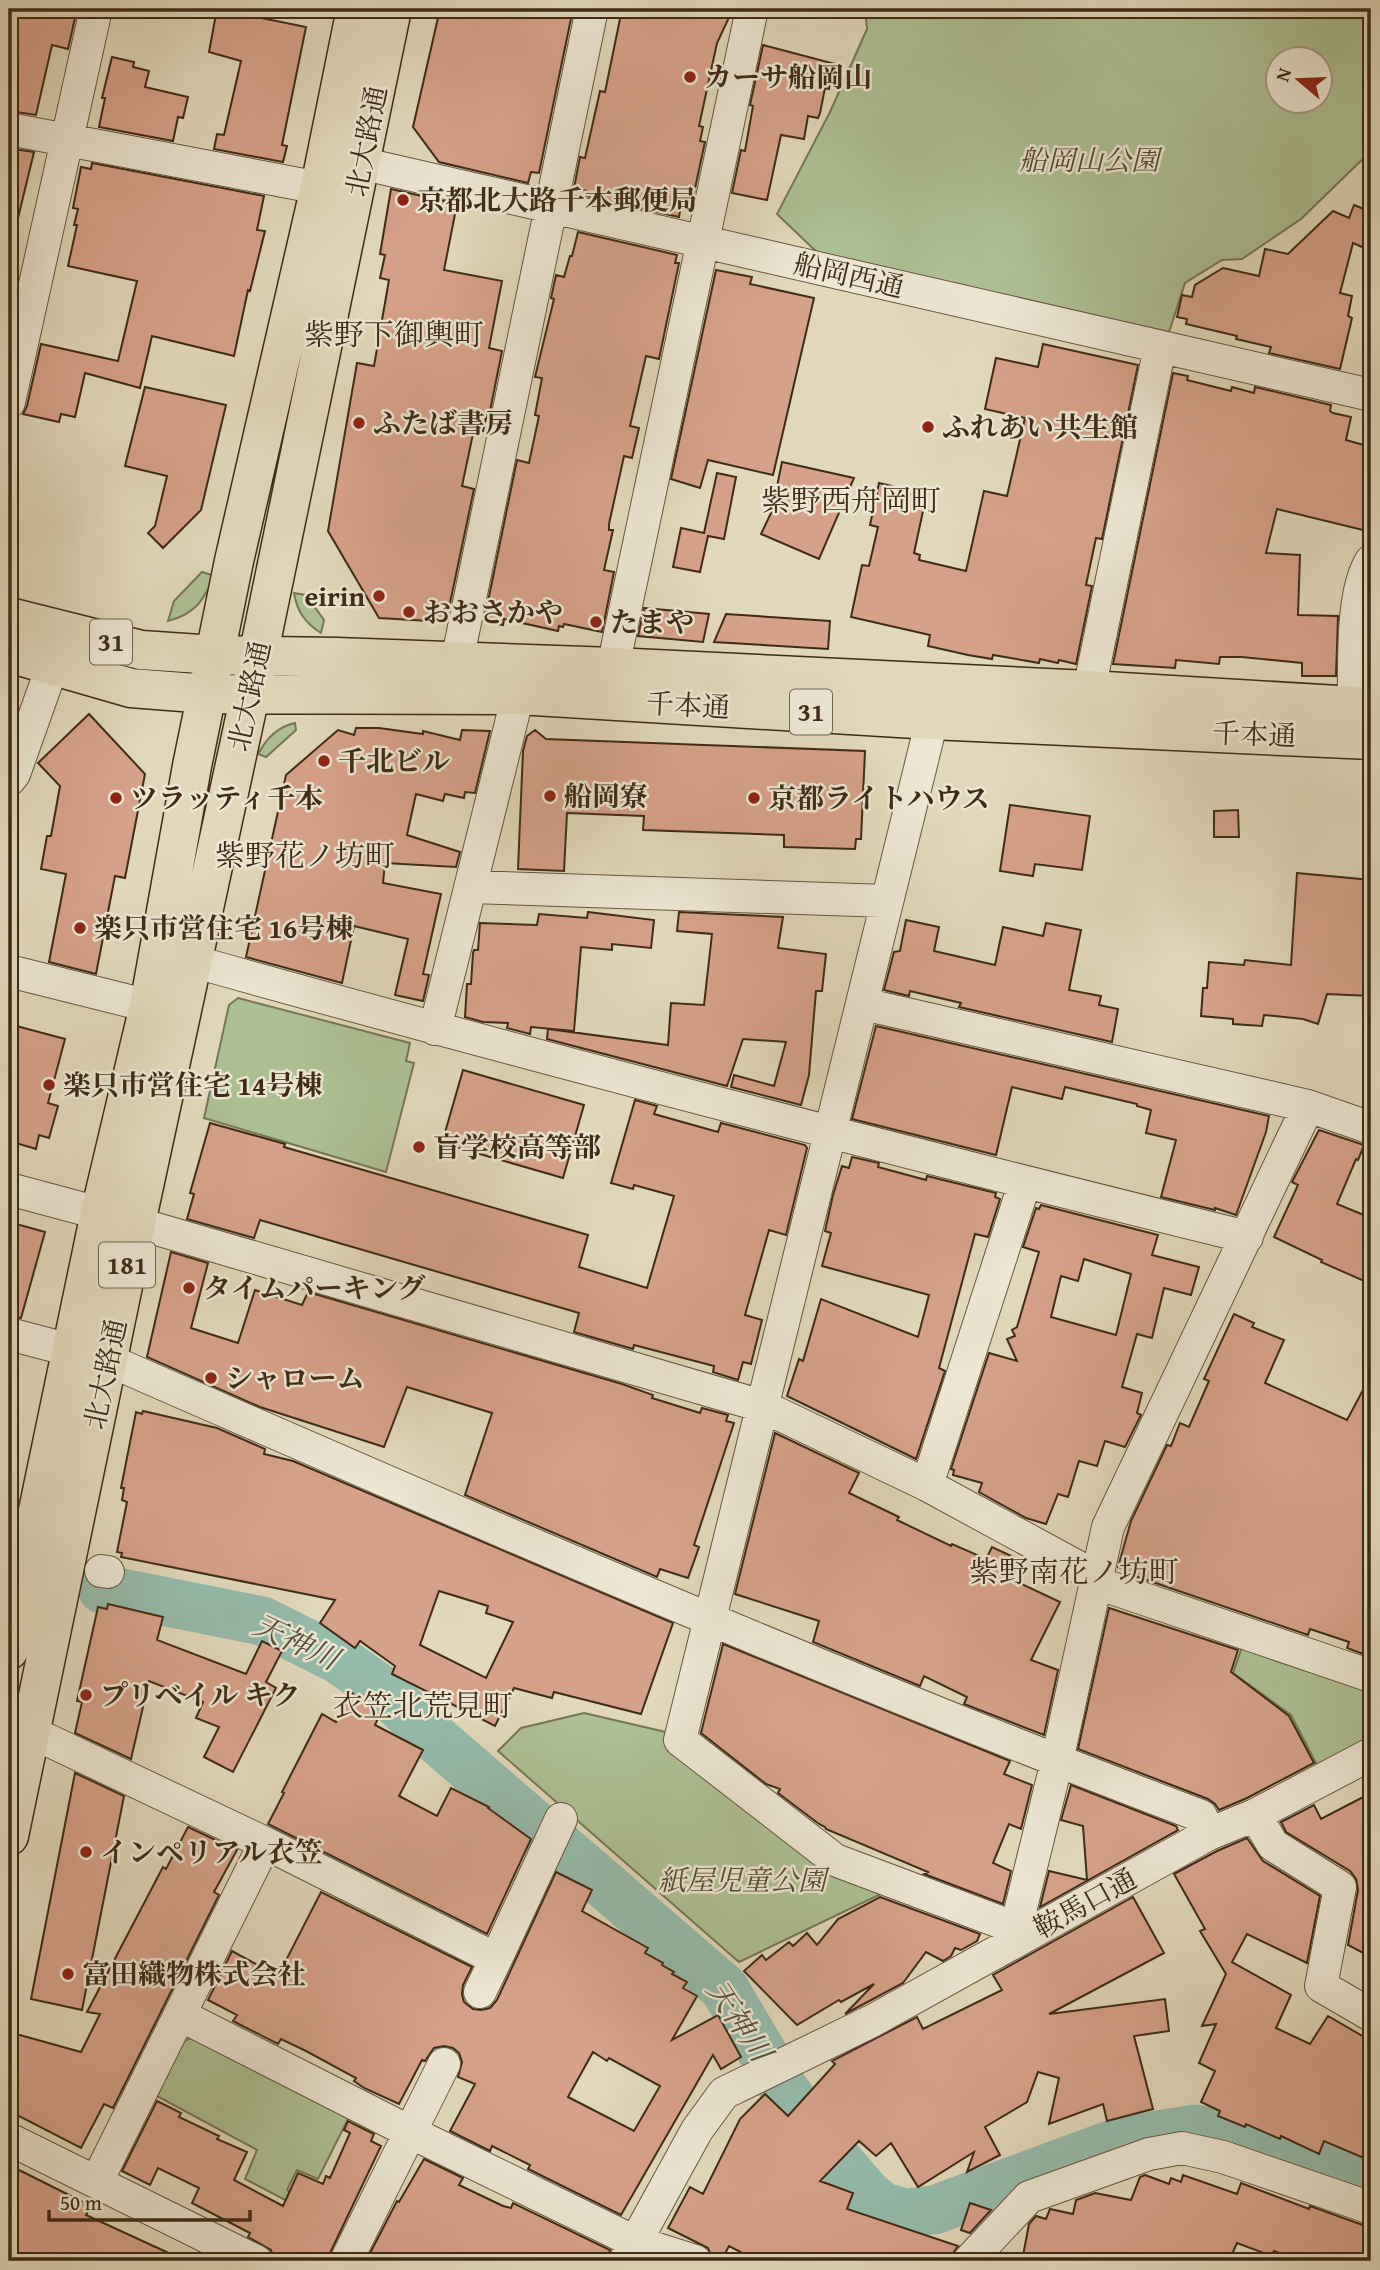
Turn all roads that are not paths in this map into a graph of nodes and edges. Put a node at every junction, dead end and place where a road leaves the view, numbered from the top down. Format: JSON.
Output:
{"nodes":[{"id":1,"x":96,"y":9,"type":"edge"},
{"id":2,"x":356,"y":9,"type":"edge"},
{"id":3,"x":392,"y":9,"type":"edge"},
{"id":4,"x":592,"y":9,"type":"edge"},
{"id":5,"x":752,"y":9,"type":"edge"},
{"id":6,"x":9,"y":129,"type":"edge"},
{"id":7,"x":66,"y":141,"type":"junction"},
{"id":8,"x":341,"y":175,"type":"junction"},
{"id":9,"x":551,"y":207,"type":"junction"},
{"id":10,"x":703,"y":242,"type":"junction"},
{"id":11,"x":1160,"y":347,"type":"junction"},
{"id":12,"x":1371,"y":395,"type":"edge"},
{"id":13,"x":9,"y":402,"type":"edge"},
{"id":14,"x":1371,"y":561,"type":"edge"},
{"id":15,"x":9,"y":617,"type":"edge"},
{"id":16,"x":9,"y":653,"type":"edge"},
{"id":17,"x":215,"y":654,"type":"junction"},
{"id":18,"x":258,"y":655,"type":"junction"},
{"id":19,"x":457,"y":661,"type":"junction"},
{"id":20,"x":52,"y":667,"type":"junction"},
{"id":21,"x":613,"y":667,"type":"junction"},
{"id":22,"x":924,"y":683,"type":"junction"},
{"id":23,"x":1089,"y":690,"type":"junction"},
{"id":24,"x":208,"y":694,"type":"junction"},
{"id":25,"x":250,"y":695,"type":"junction"},
{"id":26,"x":518,"y":695,"type":"junction"},
{"id":27,"x":932,"y":720,"type":"junction"},
{"id":28,"x":1362,"y":723,"type":"edge"},
{"id":29,"x":9,"y":780,"type":"edge"},
{"id":30,"x":470,"y":887,"type":"junction"},
{"id":31,"x":887,"y":901,"type":"junction"},
{"id":32,"x":192,"y":961,"type":"junction"},
{"id":33,"x":9,"y":971,"type":"edge"},
{"id":34,"x":863,"y":1004,"type":"junction"},
{"id":35,"x":149,"y":1006,"type":"junction"},
{"id":36,"x":435,"y":1029,"type":"junction"},
{"id":37,"x":1308,"y":1106,"type":"junction"},
{"id":38,"x":1371,"y":1129,"type":"edge"},
{"id":39,"x":830,"y":1131,"type":"junction"},
{"id":40,"x":1025,"y":1182,"type":"junction"},
{"id":41,"x":9,"y":1189,"type":"edge"},
{"id":42,"x":118,"y":1218,"type":"junction"},
{"id":43,"x":1247,"y":1237,"type":"junction"},
{"id":44,"x":9,"y":1334,"type":"edge"},
{"id":45,"x":71,"y":1349,"type":"junction"},
{"id":46,"x":108,"y":1360,"type":"junction"},
{"id":47,"x":762,"y":1406,"type":"junction"},
{"id":48,"x":927,"y":1485,"type":"junction"},
{"id":49,"x":1098,"y":1581,"type":"junction"},
{"id":50,"x":710,"y":1619,"type":"junction"},
{"id":51,"x":9,"y":1650,"type":"edge"},
{"id":52,"x":1371,"y":1676,"type":"edge"},
{"id":53,"x":20,"y":1729,"type":"edge"},
{"id":54,"x":1371,"y":1754,"type":"edge"},
{"id":55,"x":1057,"y":1762,"type":"junction"},
{"id":56,"x":1255,"y":1815,"type":"junction"},
{"id":57,"x":556,"y":1832,"type":"dead end"},
{"id":58,"x":1209,"y":1834,"type":"junction"},
{"id":59,"x":9,"y":1836,"type":"edge"},
{"id":60,"x":265,"y":1843,"type":"junction"},
{"id":61,"x":1016,"y":1935,"type":"junction"},
{"id":62,"x":496,"y":1959,"type":"junction"},
{"id":63,"x":480,"y":1992,"type":"dead end"},
{"id":64,"x":180,"y":2015,"type":"junction"},
{"id":65,"x":1371,"y":2015,"type":"edge"},
{"id":66,"x":444,"y":2063,"type":"dead end"},
{"id":67,"x":410,"y":2132,"type":"junction"},
{"id":68,"x":9,"y":2139,"type":"edge"},
{"id":69,"x":97,"y":2181,"type":"junction"},
{"id":70,"x":1371,"y":2208,"type":"edge"},
{"id":71,"x":630,"y":2252,"type":"edge"},
{"id":72,"x":256,"y":2261,"type":"edge"},
{"id":73,"x":346,"y":2261,"type":"edge"},
{"id":74,"x":695,"y":2261,"type":"edge"},
{"id":75,"x":969,"y":2261,"type":"edge"}],
"edges":[{"from":1,"to":7,"type":"street"},
{"from":2,"to":8,"type":"main road","name":"北大路通","number":"181"},
{"from":3,"to":8,"type":"main road","name":"北大路通","number":"181"},
{"from":4,"to":9,"type":"street"},
{"from":5,"to":10,"type":"street"},
{"from":6,"to":7,"type":"street","name":"船岡西通"},
{"from":7,"to":8,"type":"street","name":"船岡西通"},
{"from":7,"to":13,"type":"street"},
{"from":8,"to":9,"type":"street","name":"船岡西通"},
{"from":8,"to":17,"type":"main road","name":"北大路通","number":"181"},
{"from":8,"to":18,"type":"main road","name":"北大路通","number":"181"},
{"from":9,"to":10,"type":"street","name":"船岡西通"},
{"from":9,"to":19,"type":"street"},
{"from":10,"to":11,"type":"street","name":"船岡西通"},
{"from":10,"to":21,"type":"street"},
{"from":11,"to":12,"type":"street","name":"船岡西通"},
{"from":11,"to":23,"type":"street"},
{"from":14,"to":28,"type":"street"},
{"from":15,"to":17,"type":"main road","name":"千本通","number":"31"},
{"from":16,"to":20,"type":"main road","name":"千本通","number":"31"},
{"from":17,"to":18,"type":"main road","name":"千本通","number":"31"},
{"from":17,"to":24,"type":"main road","name":"北大路通","number":"181"},
{"from":18,"to":19,"type":"main road","name":"千本通","number":"31"},
{"from":18,"to":25,"type":"main road","name":"北大路通","number":"181"},
{"from":19,"to":21,"type":"main road","name":"千本通","number":"31"},
{"from":20,"to":24,"type":"main road","name":"千本通","number":"31"},
{"from":20,"to":29,"type":"street"},
{"from":21,"to":22,"type":"main road","name":"千本通","number":"31"},
{"from":22,"to":23,"type":"main road","name":"千本通","number":"31"},
{"from":22,"to":27,"type":"street"},
{"from":23,"to":28,"type":"main road","name":"千本通","number":"31"},
{"from":24,"to":25,"type":"main road","name":"千本通","number":"31"},
{"from":24,"to":35,"type":"main road","name":"北大路通","number":"181"},
{"from":25,"to":26,"type":"main road","name":"千本通","number":"31"},
{"from":25,"to":32,"type":"main road","name":"北大路通","number":"181"},
{"from":26,"to":27,"type":"main road","name":"千本通","number":"31"},
{"from":26,"to":30,"type":"street"},
{"from":27,"to":28,"type":"main road","name":"千本通","number":"31"},
{"from":27,"to":31,"type":"street"},
{"from":30,"to":31,"type":"street"},
{"from":30,"to":36,"type":"street"},
{"from":31,"to":34,"type":"street"},
{"from":32,"to":36,"type":"street"},
{"from":32,"to":42,"type":"main road","name":"北大路通","number":"181"},
{"from":33,"to":35,"type":"street"},
{"from":34,"to":37,"type":"street"},
{"from":34,"to":39,"type":"street"},
{"from":35,"to":42,"type":"main road","name":"北大路通","number":"181"},
{"from":36,"to":39,"type":"street"},
{"from":37,"to":38,"type":"street"},
{"from":37,"to":43,"type":"street"},
{"from":39,"to":40,"type":"street"},
{"from":39,"to":47,"type":"street"},
{"from":40,"to":43,"type":"street"},
{"from":40,"to":48,"type":"street"},
{"from":41,"to":42,"type":"street"},
{"from":42,"to":45,"type":"main road","name":"北大路通","number":"181"},
{"from":42,"to":46,"type":"main road","name":"北大路通","number":"181"},
{"from":42,"to":47,"type":"street"},
{"from":43,"to":49,"type":"street"},
{"from":44,"to":45,"type":"street"},
{"from":45,"to":46,"type":"street"},
{"from":45,"to":51,"type":"main road","name":"北大路通","number":"181"},
{"from":46,"to":50,"type":"street"},
{"from":46,"to":53,"type":"main road","name":"北大路通","number":"181"},
{"from":47,"to":48,"type":"street"},
{"from":47,"to":50,"type":"street"},
{"from":48,"to":49,"type":"street"},
{"from":49,"to":52,"type":"street"},
{"from":49,"to":55,"type":"street"},
{"from":50,"to":55,"type":"street"},
{"from":50,"to":61,"type":"street"},
{"from":53,"to":59,"type":"main road","name":"北大路通","number":"181"},
{"from":53,"to":60,"type":"street"},
{"from":54,"to":56,"type":"street","name":"鞍馬口通"},
{"from":55,"to":58,"type":"street"},
{"from":55,"to":61,"type":"street"},
{"from":56,"to":58,"type":"street","name":"鞍馬口通"},
{"from":56,"to":65,"type":"street"},
{"from":57,"to":62,"type":"street"},
{"from":58,"to":61,"type":"street","name":"鞍馬口通"},
{"from":60,"to":62,"type":"street"},
{"from":60,"to":64,"type":"street"},
{"from":61,"to":71,"type":"street","name":"鞍馬口通"},
{"from":62,"to":63,"type":"street"},
{"from":64,"to":67,"type":"street"},
{"from":64,"to":69,"type":"street"},
{"from":66,"to":67,"type":"street"},
{"from":67,"to":71,"type":"street"},
{"from":67,"to":73,"type":"street"},
{"from":68,"to":69,"type":"street"},
{"from":69,"to":72,"type":"street"},
{"from":70,"to":75,"type":"street"},
{"from":71,"to":74,"type":"street"}]}
